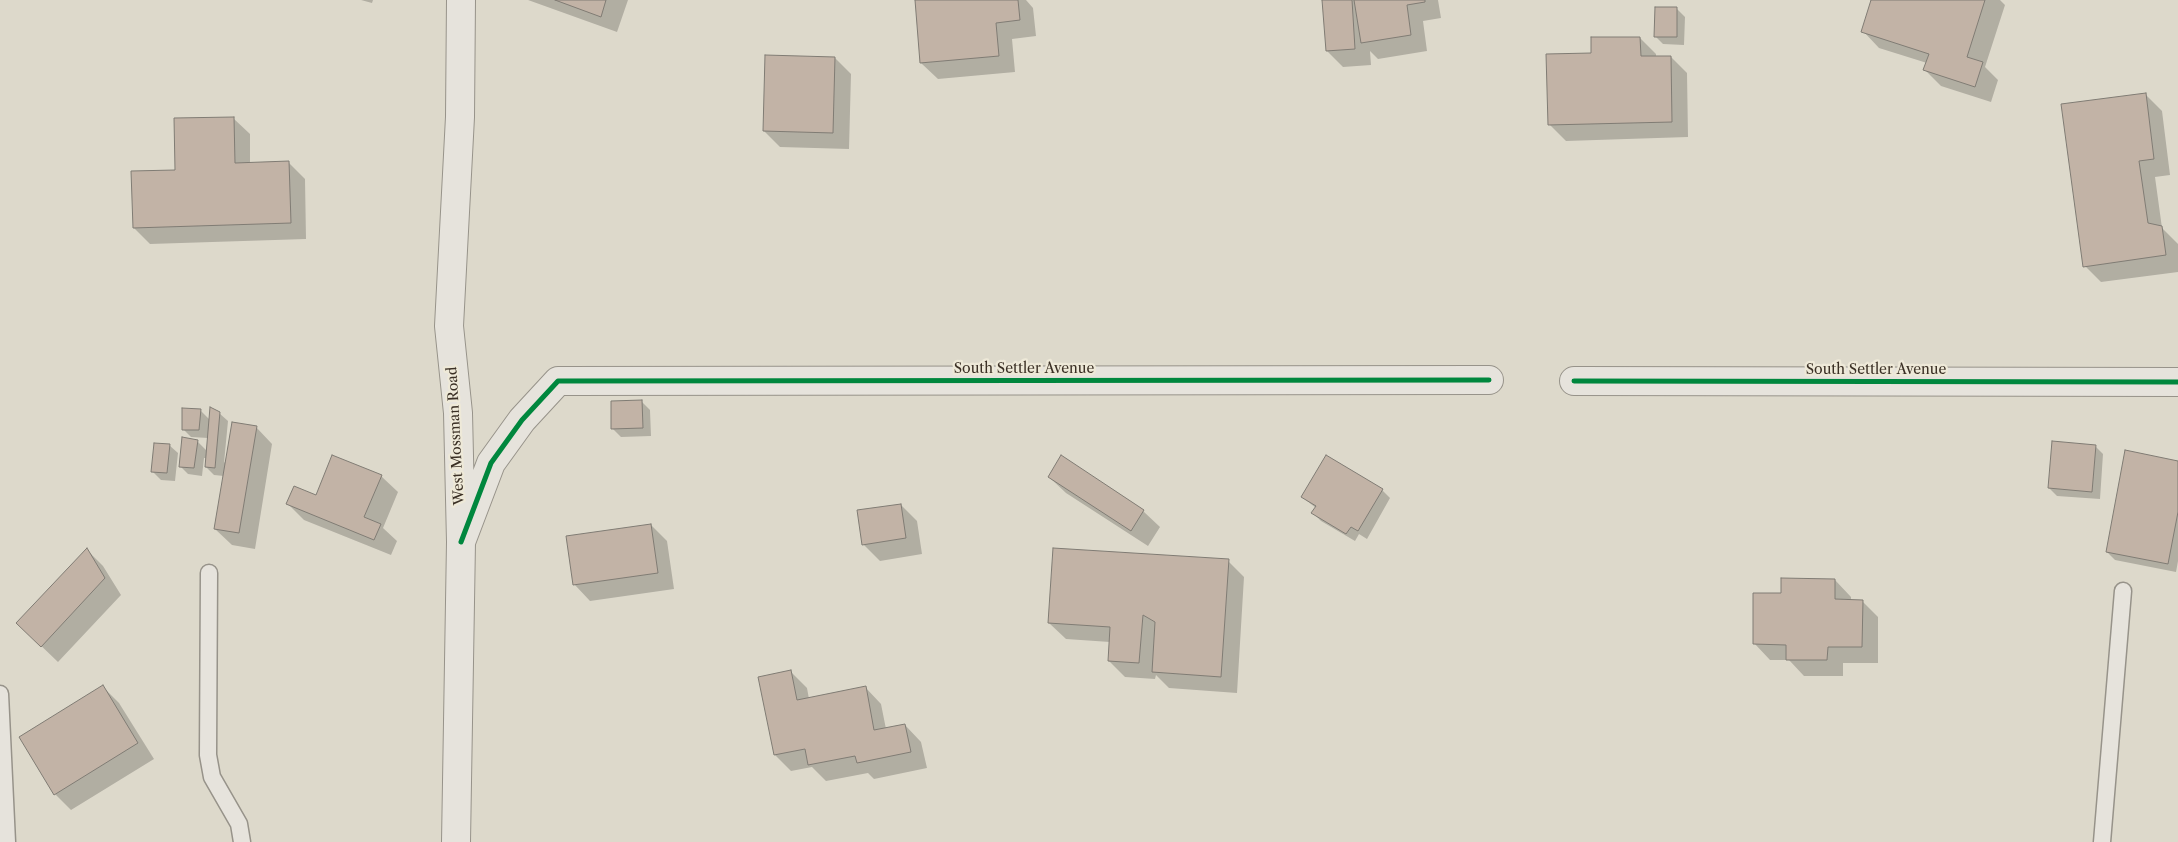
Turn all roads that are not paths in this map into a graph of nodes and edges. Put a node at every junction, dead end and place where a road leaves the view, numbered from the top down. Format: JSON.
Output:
{"nodes":[{"id":1,"x":461,"y":0,"type":"edge"},
{"id":2,"x":1490,"y":380,"type":"dead end"},
{"id":3,"x":1574,"y":381,"type":"dead end"},
{"id":4,"x":2178,"y":382,"type":"edge"},
{"id":5,"x":461,"y":542,"type":"junction"},
{"id":6,"x":209,"y":573,"type":"dead end"},
{"id":7,"x":2122,"y":591,"type":"dead end"},
{"id":8,"x":0,"y":694,"type":"edge"},
{"id":9,"x":7,"y":842,"type":"edge"},
{"id":10,"x":242,"y":842,"type":"edge"},
{"id":11,"x":456,"y":842,"type":"edge"},
{"id":12,"x":2102,"y":842,"type":"edge"}],
"edges":[{"from":1,"to":5,"type":"street","name":"West Mossman Road"},
{"from":2,"to":5,"type":"street","name":"South Settler Avenue"},
{"from":3,"to":4,"type":"street","name":"South Settler Avenue"},
{"from":5,"to":11,"type":"street","name":"West Mossman Road"},
{"from":6,"to":10,"type":"lane"},
{"from":7,"to":12,"type":"lane"},
{"from":8,"to":9,"type":"lane"}]}
